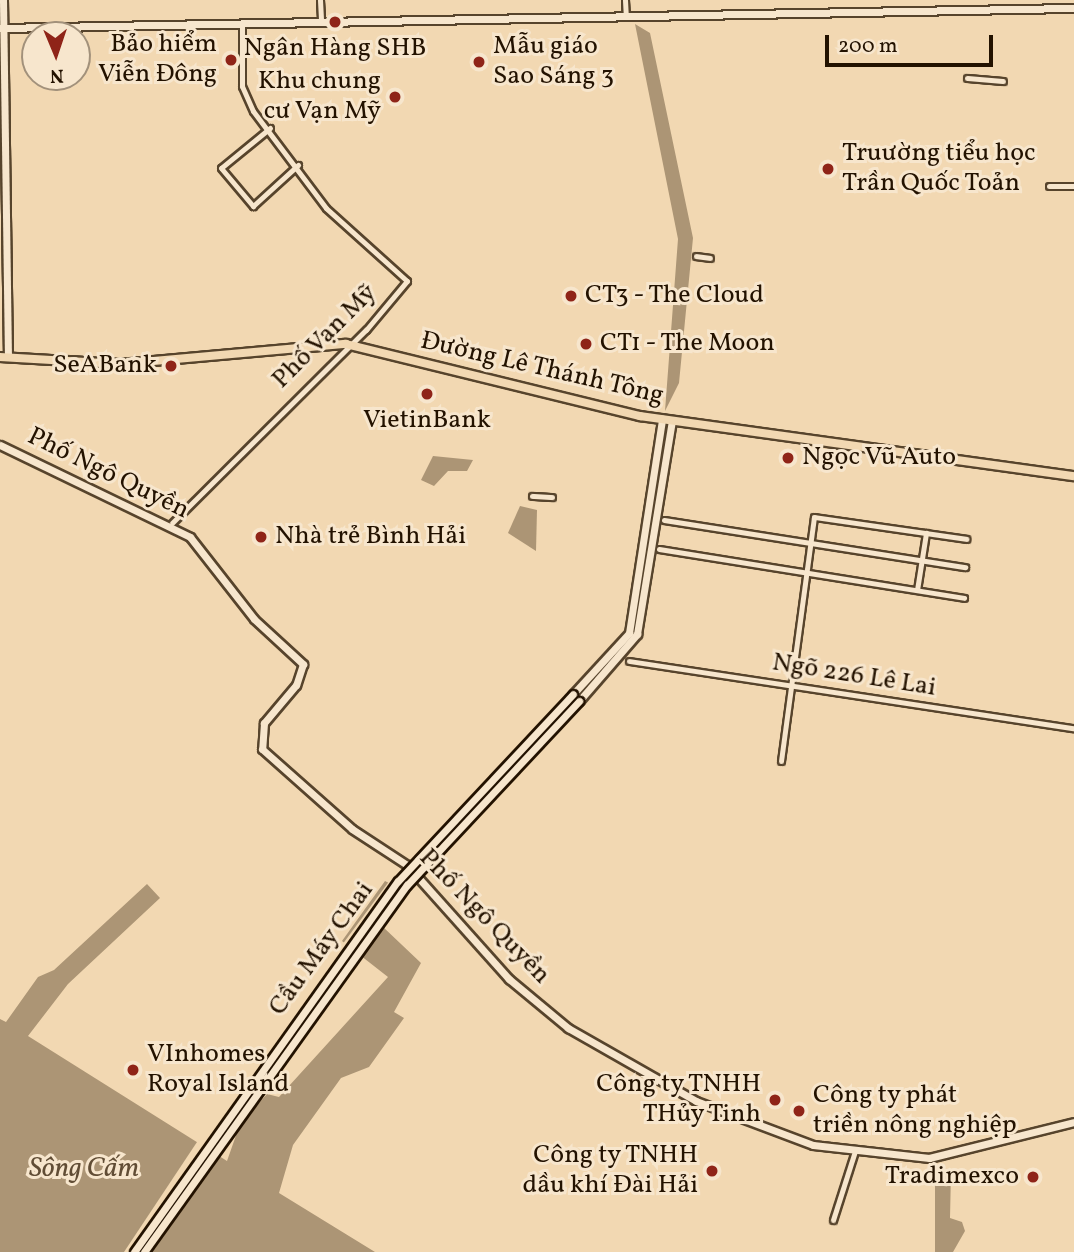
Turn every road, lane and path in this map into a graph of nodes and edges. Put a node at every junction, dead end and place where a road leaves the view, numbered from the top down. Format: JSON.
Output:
{"nodes":[{"id":1,"x":3,"y":0,"type":"edge"},
{"id":2,"x":320,"y":0,"type":"edge"},
{"id":3,"x":625,"y":0,"type":"edge"},
{"id":4,"x":1074,"y":8,"type":"edge"},
{"id":5,"x":626,"y":17,"type":"junction"},
{"id":6,"x":321,"y":22,"type":"junction"},
{"id":7,"x":242,"y":24,"type":"junction"},
{"id":8,"x":3,"y":28,"type":"edge"},
{"id":9,"x":967,"y":78,"type":"dead end"},
{"id":10,"x":1003,"y":81,"type":"dead end"},
{"id":11,"x":270,"y":128,"type":"junction"},
{"id":12,"x":298,"y":165,"type":"junction"},
{"id":13,"x":1049,"y":186,"type":"dead end"},
{"id":14,"x":1074,"y":186,"type":"edge"},
{"id":15,"x":696,"y":256,"type":"dead end"},
{"id":16,"x":710,"y":258,"type":"dead end"},
{"id":17,"x":346,"y":344,"type":"junction"},
{"id":18,"x":4,"y":357,"type":"edge"},
{"id":19,"x":662,"y":419,"type":"junction"},
{"id":20,"x":672,"y":421,"type":"junction"},
{"id":21,"x":0,"y":445,"type":"edge"},
{"id":22,"x":1074,"y":476,"type":"edge"},
{"id":23,"x":532,"y":496,"type":"dead end"},
{"id":24,"x":552,"y":497,"type":"dead end"},
{"id":25,"x":664,"y":520,"type":"dead end"},
{"id":26,"x":172,"y":523,"type":"junction"},
{"id":27,"x":926,"y":533,"type":"junction"},
{"id":28,"x":966,"y":539,"type":"dead end"},
{"id":29,"x":810,"y":543,"type":"junction"},
{"id":30,"x":659,"y":549,"type":"dead end"},
{"id":31,"x":922,"y":560,"type":"junction"},
{"id":32,"x":965,"y":567,"type":"dead end"},
{"id":33,"x":805,"y":572,"type":"junction"},
{"id":34,"x":917,"y":590,"type":"junction"},
{"id":35,"x":964,"y":597,"type":"dead end"},
{"id":36,"x":629,"y":661,"type":"dead end"},
{"id":37,"x":791,"y":685,"type":"junction"},
{"id":38,"x":1074,"y":728,"type":"edge"},
{"id":39,"x":781,"y":761,"type":"dead end"},
{"id":40,"x":1074,"y":1122,"type":"edge"},
{"id":41,"x":855,"y":1151,"type":"junction"},
{"id":42,"x":833,"y":1220,"type":"dead end"},
{"id":43,"x":134,"y":1252,"type":"edge"},
{"id":44,"x":144,"y":1252,"type":"edge"}],
"edges":[{"from":1,"to":8,"type":"street"},
{"from":2,"to":6,"type":"street"},
{"from":3,"to":5,"type":"street"},
{"from":4,"to":5,"type":"street"},
{"from":5,"to":6,"type":"street"},
{"from":6,"to":7,"type":"street"},
{"from":7,"to":8,"type":"street"},
{"from":7,"to":11,"type":"street","name":"Phố Vạn Mỹ"},
{"from":8,"to":18,"type":"street"},
{"from":9,"to":10,"type":"street"},
{"from":11,"to":12,"type":"street","name":"Phố Vạn Mỹ"},
{"from":11,"to":12,"type":"street"},
{"from":12,"to":17,"type":"street","name":"Phố Vạn Mỹ"},
{"from":13,"to":14,"type":"street"},
{"from":15,"to":16,"type":"street"},
{"from":17,"to":18,"type":"main road","name":"Đường Lê Thánh Tông"},
{"from":17,"to":19,"type":"main road","name":"Đường Lê Thánh Tông"},
{"from":17,"to":26,"type":"street","name":"Phố Vạn Mỹ"},
{"from":19,"to":20,"type":"main road","name":"Đường Lê Thánh Tông"},
{"from":19,"to":43,"type":"street","name":"Cầu Máy Chai","bridge":true},
{"from":20,"to":22,"type":"main road","name":"Đường Lê Thánh Tông"},
{"from":20,"to":44,"type":"street","name":"Cầu Máy Chai","bridge":true},
{"from":21,"to":26,"type":"street","name":"Phố Ngô Quyền"},
{"from":23,"to":24,"type":"street"},
{"from":25,"to":29,"type":"street"},
{"from":26,"to":41,"type":"street","name":"Phố Ngô Quyền"},
{"from":27,"to":28,"type":"street"},
{"from":27,"to":29,"type":"street"},
{"from":27,"to":31,"type":"street"},
{"from":29,"to":31,"type":"street"},
{"from":29,"to":33,"type":"street"},
{"from":30,"to":33,"type":"street"},
{"from":31,"to":32,"type":"street"},
{"from":31,"to":34,"type":"street"},
{"from":33,"to":34,"type":"street"},
{"from":33,"to":37,"type":"street"},
{"from":34,"to":35,"type":"street"},
{"from":36,"to":37,"type":"street","name":"Ngõ 226 Lê Lai"},
{"from":37,"to":38,"type":"street","name":"Ngõ 226 Lê Lai"},
{"from":37,"to":39,"type":"street"},
{"from":40,"to":41,"type":"street","name":"Phố Ngô Quyền"},
{"from":41,"to":42,"type":"street"}]}
